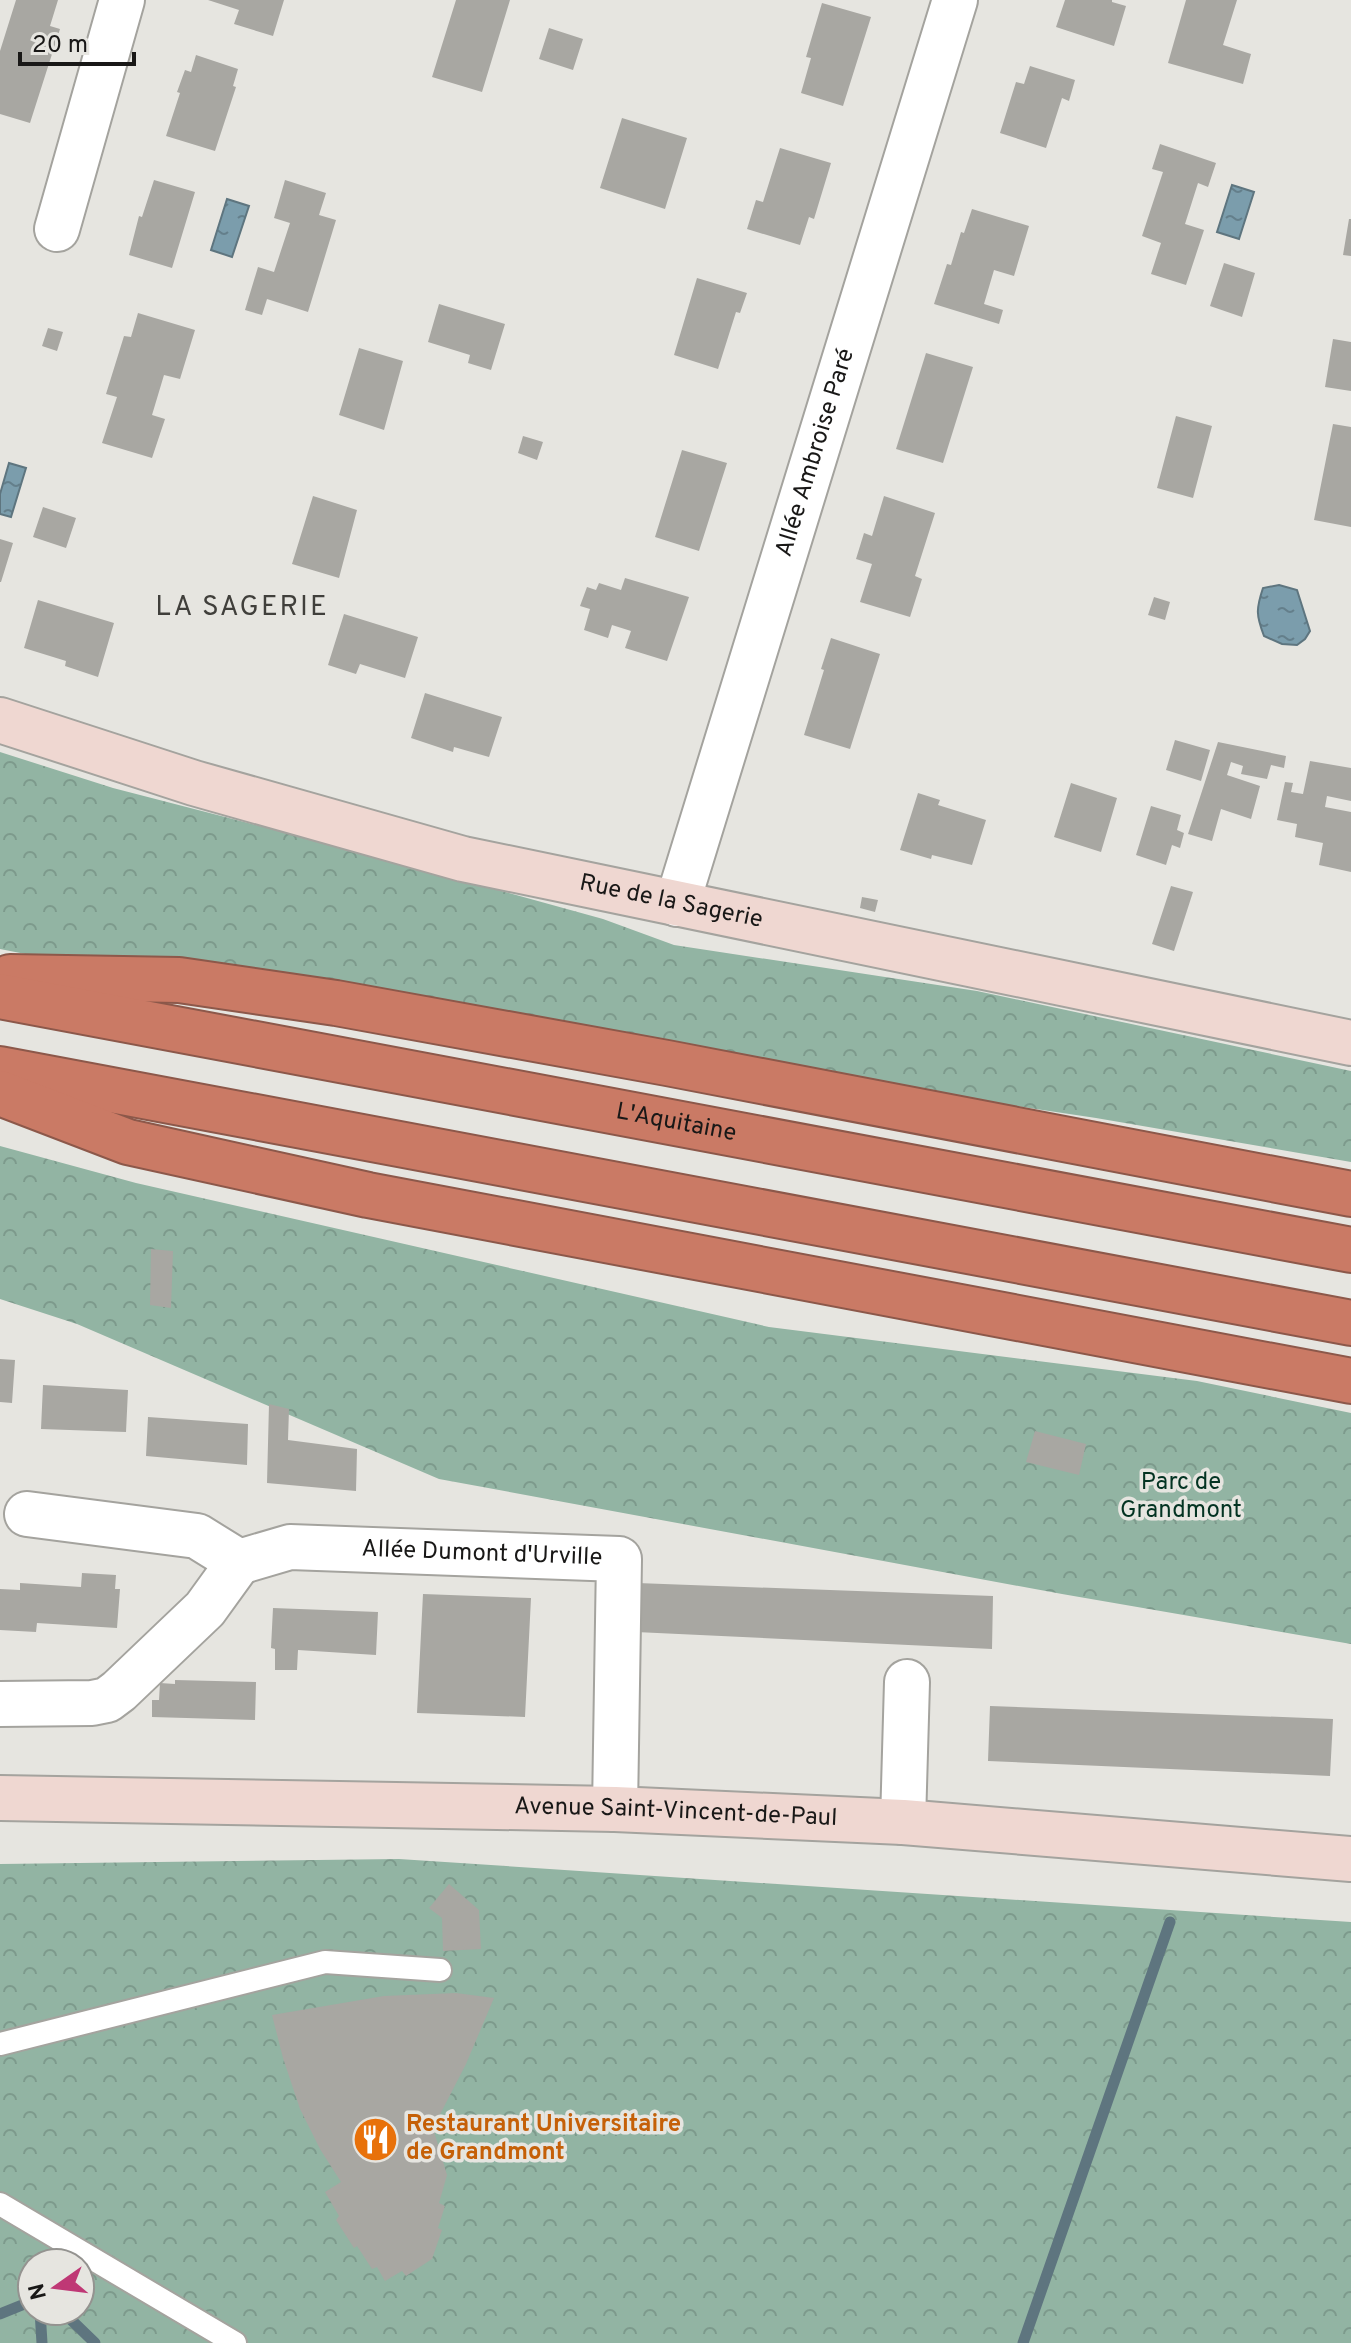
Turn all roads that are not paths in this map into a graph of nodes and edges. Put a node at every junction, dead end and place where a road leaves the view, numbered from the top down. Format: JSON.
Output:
{"nodes":[{"id":1,"x":122,"y":0,"type":"edge"},
{"id":2,"x":955,"y":0,"type":"edge"},
{"id":3,"x":57,"y":229,"type":"dead end"},
{"id":4,"x":0,"y":720,"type":"edge"},
{"id":5,"x":677,"y":904,"type":"junction"},
{"id":6,"x":0,"y":977,"type":"edge"},
{"id":7,"x":0,"y":996,"type":"edge"},
{"id":8,"x":1351,"y":1043,"type":"edge"},
{"id":9,"x":0,"y":1069,"type":"edge"},
{"id":10,"x":0,"y":1093,"type":"edge"},
{"id":11,"x":1351,"y":1194,"type":"edge"},
{"id":12,"x":1351,"y":1250,"type":"edge"},
{"id":13,"x":1351,"y":1323,"type":"edge"},
{"id":14,"x":1351,"y":1381,"type":"edge"},
{"id":15,"x":27,"y":1514,"type":"dead end"},
{"id":16,"x":239,"y":1562,"type":"junction"},
{"id":17,"x":907,"y":1682,"type":"dead end"},
{"id":18,"x":0,"y":1704,"type":"edge"},
{"id":19,"x":0,"y":1798,"type":"edge"},
{"id":20,"x":615,"y":1809,"type":"junction"},
{"id":21,"x":903,"y":1822,"type":"junction"},
{"id":22,"x":1351,"y":1859,"type":"edge"},
{"id":23,"x":440,"y":1970,"type":"dead end"},
{"id":24,"x":0,"y":2044,"type":"edge"},
{"id":25,"x":0,"y":2204,"type":"edge"},
{"id":26,"x":235,"y":2343,"type":"edge"}],
"edges":[{"from":1,"to":3,"type":"street"},
{"from":2,"to":5,"type":"street","name":"Allée Ambroise Paré"},
{"from":4,"to":5,"type":"street","name":"Rue de la Sagerie"},
{"from":5,"to":8,"type":"street","name":"Rue de la Sagerie"},
{"from":6,"to":11,"type":"highway"},
{"from":7,"to":12,"type":"highway","name":"L'Aquitaine"},
{"from":9,"to":13,"type":"highway"},
{"from":10,"to":14,"type":"highway"},
{"from":15,"to":16,"type":"street"},
{"from":16,"to":18,"type":"street"},
{"from":16,"to":20,"type":"street","name":"Allée Dumont d'Urville"},
{"from":17,"to":21,"type":"street"},
{"from":19,"to":20,"type":"street","name":"Avenue Saint-Vincent-de-Paul"},
{"from":20,"to":21,"type":"street","name":"Avenue Saint-Vincent-de-Paul"},
{"from":21,"to":22,"type":"street","name":"Avenue Saint-Vincent-de-Paul"},
{"from":23,"to":24,"type":"lane"},
{"from":25,"to":26,"type":"lane"}]}
